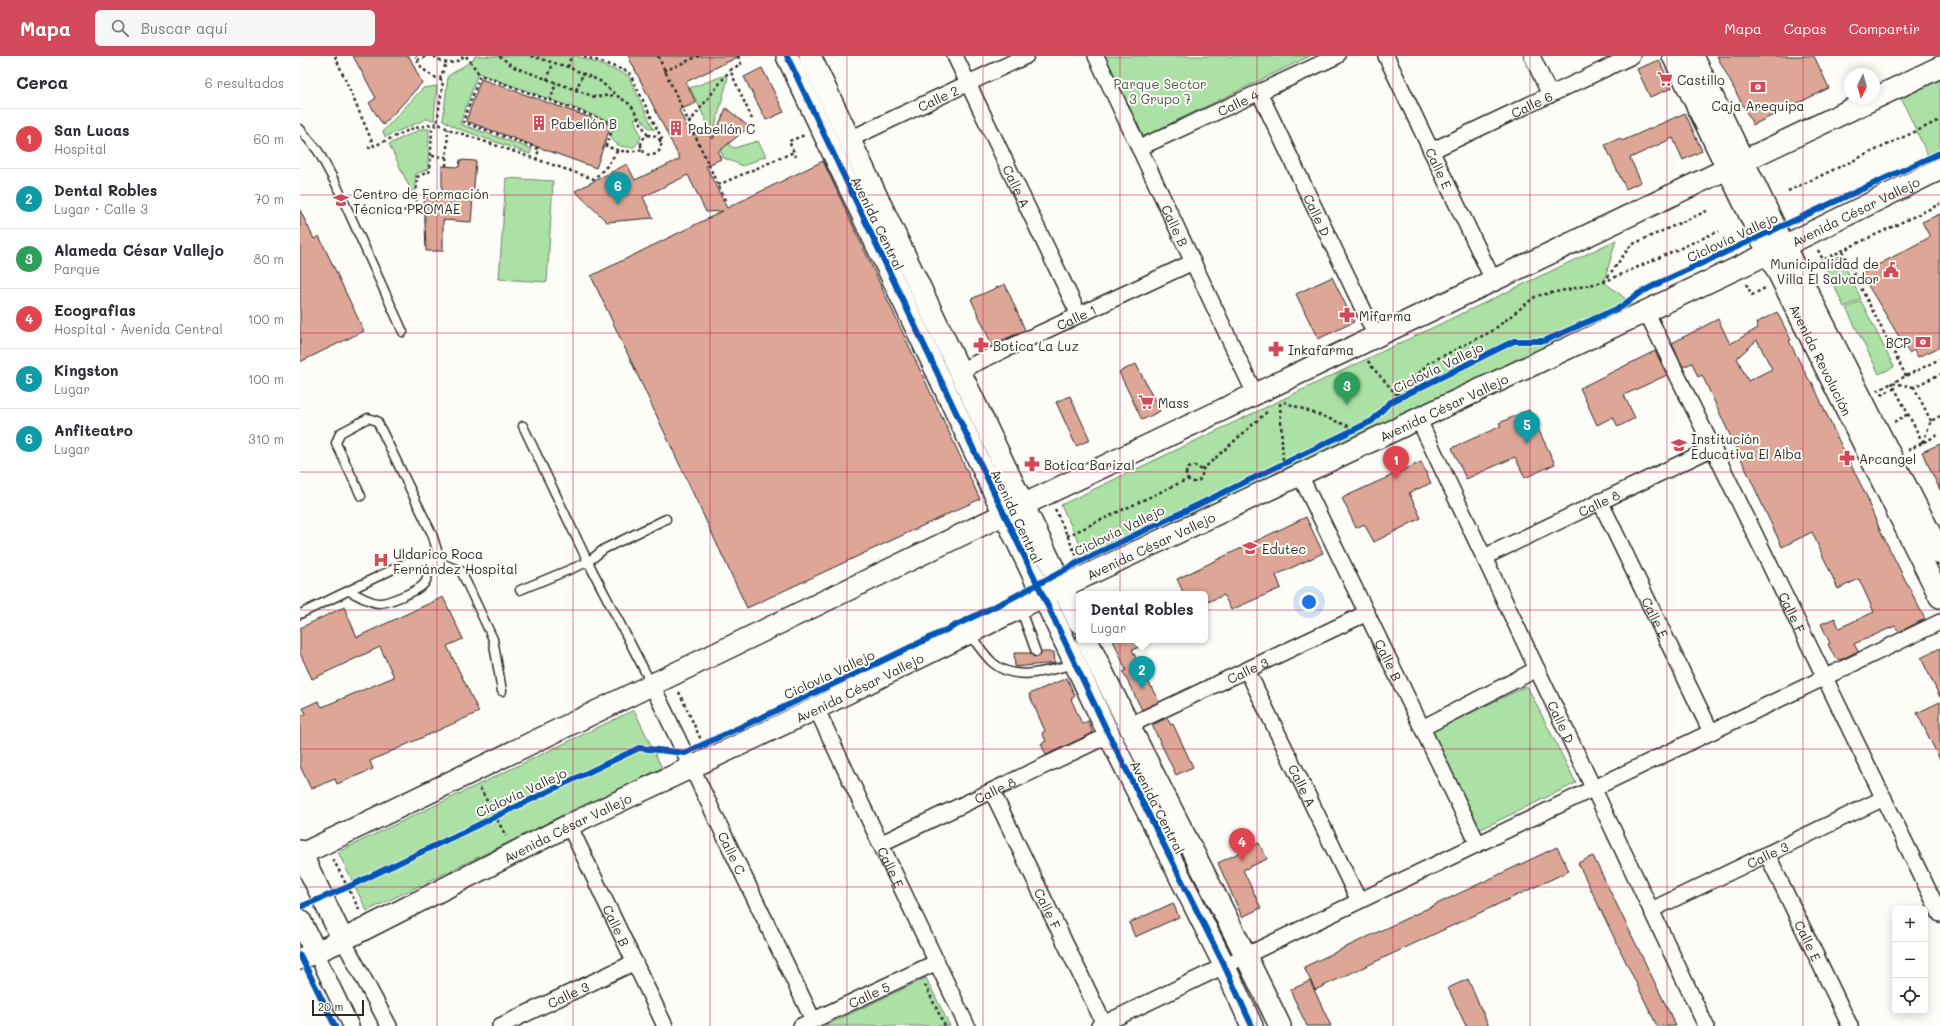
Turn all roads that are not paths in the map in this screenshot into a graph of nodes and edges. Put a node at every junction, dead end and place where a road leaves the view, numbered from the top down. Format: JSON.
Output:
{"nodes":[{"id":1,"x":787,"y":56,"type":"edge"},
{"id":2,"x":810,"y":56,"type":"edge"},
{"id":3,"x":956,"y":56,"type":"edge"},
{"id":4,"x":1026,"y":56,"type":"edge"},
{"id":5,"x":1096,"y":56,"type":"edge"},
{"id":6,"x":1337,"y":56,"type":"edge"},
{"id":7,"x":1386,"y":56,"type":"edge"},
{"id":8,"x":1532,"y":56,"type":"edge"},
{"id":9,"x":1632,"y":56,"type":"edge"},
{"id":10,"x":1673,"y":56,"type":"edge"},
{"id":11,"x":1693,"y":56,"type":"edge"},
{"id":12,"x":1940,"y":67,"type":"edge"},
{"id":13,"x":968,"y":84,"type":"junction"},
{"id":14,"x":1259,"y":92,"type":"junction"},
{"id":15,"x":1550,"y":95,"type":"junction"},
{"id":16,"x":300,"y":129,"type":"edge"},
{"id":17,"x":850,"y":139,"type":"junction"},
{"id":18,"x":1139,"y":148,"type":"junction"},
{"id":19,"x":1431,"y":151,"type":"junction"},
{"id":20,"x":1735,"y":165,"type":"junction"},
{"id":21,"x":1940,"y":169,"type":"edge"},
{"id":22,"x":1776,"y":249,"type":"junction"},
{"id":23,"x":1193,"y":262,"type":"junction"},
{"id":24,"x":1790,"y":276,"type":"junction"},
{"id":25,"x":1492,"y":280,"type":"junction"},
{"id":26,"x":1646,"y":311,"type":"junction"},
{"id":27,"x":1079,"y":315,"type":"junction"},
{"id":28,"x":403,"y":332,"type":"dead end"},
{"id":29,"x":1367,"y":340,"type":"junction"},
{"id":30,"x":959,"y":371,"type":"junction"},
{"id":31,"x":1256,"y":394,"type":"junction"},
{"id":32,"x":1418,"y":418,"type":"junction"},
{"id":33,"x":523,"y":426,"type":"dead end"},
{"id":34,"x":1713,"y":448,"type":"junction"},
{"id":35,"x":1291,"y":466,"type":"junction"},
{"id":36,"x":361,"y":496,"type":"dead end"},
{"id":37,"x":1600,"y":501,"type":"junction"},
{"id":38,"x":1023,"y":505,"type":"junction"},
{"id":39,"x":1005,"y":514,"type":"junction"},
{"id":40,"x":666,"y":519,"type":"dead end"},
{"id":41,"x":1940,"y":553,"type":"edge"},
{"id":42,"x":1484,"y":557,"type":"junction"},
{"id":43,"x":428,"y":560,"type":"junction"},
{"id":44,"x":441,"y":562,"type":"junction"},
{"id":45,"x":588,"y":562,"type":"junction"},
{"id":46,"x":1059,"y":580,"type":"junction"},
{"id":47,"x":520,"y":590,"type":"dead end"},
{"id":48,"x":349,"y":591,"type":"junction"},
{"id":49,"x":1043,"y":596,"type":"junction"},
{"id":50,"x":1940,"y":597,"type":"edge"},
{"id":51,"x":1020,"y":608,"type":"junction"},
{"id":52,"x":1366,"y":613,"type":"junction"},
{"id":53,"x":300,"y":614,"type":"edge"},
{"id":54,"x":1076,"y":616,"type":"edge"},
{"id":55,"x":1940,"y":622,"type":"edge"},
{"id":56,"x":969,"y":633,"type":"junction"},
{"id":57,"x":1088,"y":643,"type":"edge"},
{"id":58,"x":1036,"y":652,"type":"dead end"},
{"id":59,"x":1075,"y":664,"type":"junction"},
{"id":60,"x":1537,"y":669,"type":"junction"},
{"id":61,"x":1247,"y":670,"type":"junction"},
{"id":62,"x":1825,"y":678,"type":"junction"},
{"id":63,"x":652,"y":685,"type":"junction"},
{"id":64,"x":502,"y":691,"type":"dead end"},
{"id":65,"x":816,"y":708,"type":"junction"},
{"id":66,"x":1128,"y":726,"type":"junction"},
{"id":67,"x":1422,"y":728,"type":"junction"},
{"id":68,"x":1711,"y":732,"type":"junction"},
{"id":69,"x":1109,"y":735,"type":"junction"},
{"id":70,"x":688,"y":760,"type":"junction"},
{"id":71,"x":1593,"y":789,"type":"junction"},
{"id":72,"x":992,"y":791,"type":"junction"},
{"id":73,"x":1884,"y":798,"type":"junction"},
{"id":74,"x":569,"y":825,"type":"junction"},
{"id":75,"x":880,"y":844,"type":"junction"},
{"id":76,"x":1478,"y":844,"type":"junction"},
{"id":77,"x":301,"y":853,"type":"edge"},
{"id":78,"x":1768,"y":854,"type":"junction"},
{"id":79,"x":1359,"y":901,"type":"junction"},
{"id":80,"x":1651,"y":910,"type":"junction"},
{"id":81,"x":1939,"y":911,"type":"edge"},
{"id":82,"x":300,"y":920,"type":"edge"},
{"id":83,"x":343,"y":940,"type":"junction"},
{"id":84,"x":1246,"y":955,"type":"junction"},
{"id":85,"x":308,"y":956,"type":"edge"},
{"id":86,"x":635,"y":962,"type":"junction"},
{"id":87,"x":937,"y":962,"type":"junction"},
{"id":88,"x":1224,"y":965,"type":"junction"},
{"id":89,"x":524,"y":1021,"type":"edge"},
{"id":90,"x":807,"y":1023,"type":"edge"},
{"id":91,"x":1103,"y":1025,"type":"edge"},
{"id":92,"x":351,"y":1026,"type":"edge"},
{"id":93,"x":389,"y":1026,"type":"edge"},
{"id":94,"x":500,"y":1026,"type":"edge"},
{"id":95,"x":665,"y":1026,"type":"edge"},
{"id":96,"x":967,"y":1026,"type":"edge"},
{"id":97,"x":1252,"y":1026,"type":"edge"},
{"id":98,"x":1280,"y":1026,"type":"edge"},
{"id":99,"x":1706,"y":1026,"type":"edge"},
{"id":100,"x":1850,"y":1026,"type":"edge"}],
"edges":[{"from":1,"to":39,"type":"main road","name":"Avenida Central"},
{"from":2,"to":17,"type":"main road","name":"Avenida Central"},
{"from":3,"to":13,"type":"street","name":"Calle A"},
{"from":4,"to":13,"type":"street","name":"Calle 2"},
{"from":5,"to":18,"type":"street","name":"Calle B"},
{"from":6,"to":14,"type":"street","name":"Calle 4"},
{"from":7,"to":19,"type":"street","name":"Calle E"},
{"from":8,"to":15,"type":"street"},
{"from":9,"to":15,"type":"street","name":"Calle 6"},
{"from":10,"to":20,"type":"main road","name":"Avenida Revolución"},
{"from":11,"to":20,"type":"main road","name":"Avenida Revolución"},
{"from":12,"to":20,"type":"main road"},
{"from":13,"to":17,"type":"street","name":"Calle 2"},
{"from":13,"to":27,"type":"street","name":"Calle A"},
{"from":14,"to":18,"type":"street","name":"Calle 4"},
{"from":14,"to":29,"type":"street","name":"Calle D"},
{"from":15,"to":19,"type":"street","name":"Calle 6"},
{"from":16,"to":28,"type":"lane"},
{"from":17,"to":30,"type":"main road","name":"Avenida Central"},
{"from":18,"to":23,"type":"street","name":"Calle B"},
{"from":19,"to":25,"type":"street","name":"Calle E"},
{"from":20,"to":22,"type":"main road","name":"Avenida Revolución"},
{"from":20,"to":25,"type":"main road"},
{"from":21,"to":22,"type":"main road","name":"Avenida César Vallejo"},
{"from":22,"to":24,"type":"main road","name":"Avenida Revolución"},
{"from":22,"to":26,"type":"main road","name":"Avenida César Vallejo"},
{"from":23,"to":27,"type":"street","name":"Calle 1"},
{"from":23,"to":31,"type":"street","name":"Calle B"},
{"from":24,"to":41,"type":"main road","name":"Avenida Revolución"},
{"from":24,"to":50,"type":"main road","name":"Avenida Revolución"},
{"from":25,"to":29,"type":"main road"},
{"from":26,"to":32,"type":"main road","name":"Avenida César Vallejo"},
{"from":26,"to":34,"type":"street","name":"Calle F"},
{"from":27,"to":30,"type":"street","name":"Calle 1"},
{"from":29,"to":31,"type":"main road"},
{"from":30,"to":38,"type":"main road","name":"Avenida Central"},
{"from":31,"to":38,"type":"main road"},
{"from":32,"to":35,"type":"main road","name":"Avenida César Vallejo"},
{"from":32,"to":42,"type":"street","name":"Calle D"},
{"from":33,"to":45,"type":"lane"},
{"from":34,"to":37,"type":"street","name":"Calle 8"},
{"from":34,"to":62,"type":"street","name":"Calle F"},
{"from":35,"to":46,"type":"main road","name":"Avenida César Vallejo"},
{"from":35,"to":52,"type":"street","name":"Calle B"},
{"from":36,"to":44,"type":"lane"},
{"from":37,"to":42,"type":"street","name":"Calle 8"},
{"from":37,"to":68,"type":"street","name":"Calle E"},
{"from":38,"to":39,"type":"main road"},
{"from":38,"to":46,"type":"main road","name":"Avenida Central"},
{"from":39,"to":49,"type":"main road","name":"Avenida Central"},
{"from":39,"to":63,"type":"main road"},
{"from":40,"to":45,"type":"lane"},
{"from":42,"to":60,"type":"street","name":"Calle D"},
{"from":43,"to":44,"type":"lane"},
{"from":43,"to":48,"type":"lane"},
{"from":43,"to":48,"type":"lane"},
{"from":44,"to":64,"type":"lane"},
{"from":45,"to":47,"type":"lane"},
{"from":45,"to":63,"type":"lane"},
{"from":46,"to":49,"type":"main road","name":"Avenida César Vallejo"},
{"from":46,"to":54,"type":"main road","name":"Avenida Central"},
{"from":48,"to":53,"type":"lane"},
{"from":49,"to":51,"type":"main road","name":"Avenida César Vallejo"},
{"from":49,"to":59,"type":"main road","name":"Avenida Central"},
{"from":51,"to":56,"type":"main road","name":"Avenida César Vallejo"},
{"from":51,"to":58,"type":"lane"},
{"from":52,"to":61,"type":"street","name":"Calle 3"},
{"from":52,"to":67,"type":"street","name":"Calle B"},
{"from":55,"to":62,"type":"street"},
{"from":56,"to":59,"type":"lane"},
{"from":56,"to":65,"type":"main road","name":"Avenida César Vallejo"},
{"from":57,"to":66,"type":"main road","name":"Avenida Central"},
{"from":59,"to":69,"type":"main road","name":"Avenida Central"},
{"from":60,"to":67,"type":"street"},
{"from":60,"to":71,"type":"street","name":"Calle D"},
{"from":61,"to":66,"type":"street","name":"Calle 3"},
{"from":61,"to":79,"type":"street","name":"Calle A"},
{"from":62,"to":68,"type":"street"},
{"from":62,"to":73,"type":"street","name":"Calle F"},
{"from":63,"to":70,"type":"street","name":"Calle C"},
{"from":63,"to":77,"type":"main road"},
{"from":65,"to":70,"type":"main road","name":"Avenida César Vallejo"},
{"from":65,"to":75,"type":"street","name":"Calle E"},
{"from":66,"to":84,"type":"main road","name":"Avenida Central"},
{"from":67,"to":76,"type":"street","name":"Calle B"},
{"from":68,"to":71,"type":"street"},
{"from":69,"to":72,"type":"street","name":"Calle 8"},
{"from":69,"to":88,"type":"main road","name":"Avenida Central"},
{"from":70,"to":74,"type":"main road","name":"Avenida César Vallejo"},
{"from":70,"to":90,"type":"street","name":"Calle C"},
{"from":71,"to":76,"type":"street"},
{"from":71,"to":80,"type":"street","name":"Calle D"},
{"from":72,"to":75,"type":"street","name":"Calle 8"},
{"from":72,"to":91,"type":"street","name":"Calle F"},
{"from":73,"to":78,"type":"street","name":"Calle 3"},
{"from":73,"to":81,"type":"street","name":"Calle F"},
{"from":74,"to":83,"type":"main road","name":"Avenida César Vallejo"},
{"from":74,"to":86,"type":"street","name":"Calle B"},
{"from":75,"to":87,"type":"street","name":"Calle E"},
{"from":76,"to":79,"type":"street"},
{"from":77,"to":83,"type":"main road"},
{"from":78,"to":80,"type":"street","name":"Calle 3"},
{"from":78,"to":100,"type":"street","name":"Calle E"},
{"from":79,"to":84,"type":"street"},
{"from":80,"to":99,"type":"street","name":"Calle D"},
{"from":82,"to":85,"type":"main road"},
{"from":83,"to":85,"type":"main road","name":"Avenida César Vallejo"},
{"from":83,"to":93,"type":"street"},
{"from":84,"to":88,"type":"street"},
{"from":84,"to":98,"type":"main road","name":"Avenida Central"},
{"from":85,"to":92,"type":"street"},
{"from":86,"to":89,"type":"street","name":"Calle 3"},
{"from":86,"to":95,"type":"street","name":"Calle B"},
{"from":87,"to":90,"type":"street","name":"Calle 5"},
{"from":87,"to":96,"type":"street","name":"Calle E"},
{"from":88,"to":91,"type":"street"},
{"from":88,"to":97,"type":"main road","name":"Avenida Central"},
{"from":89,"to":94,"type":"street","name":"Calle 3"}]}
